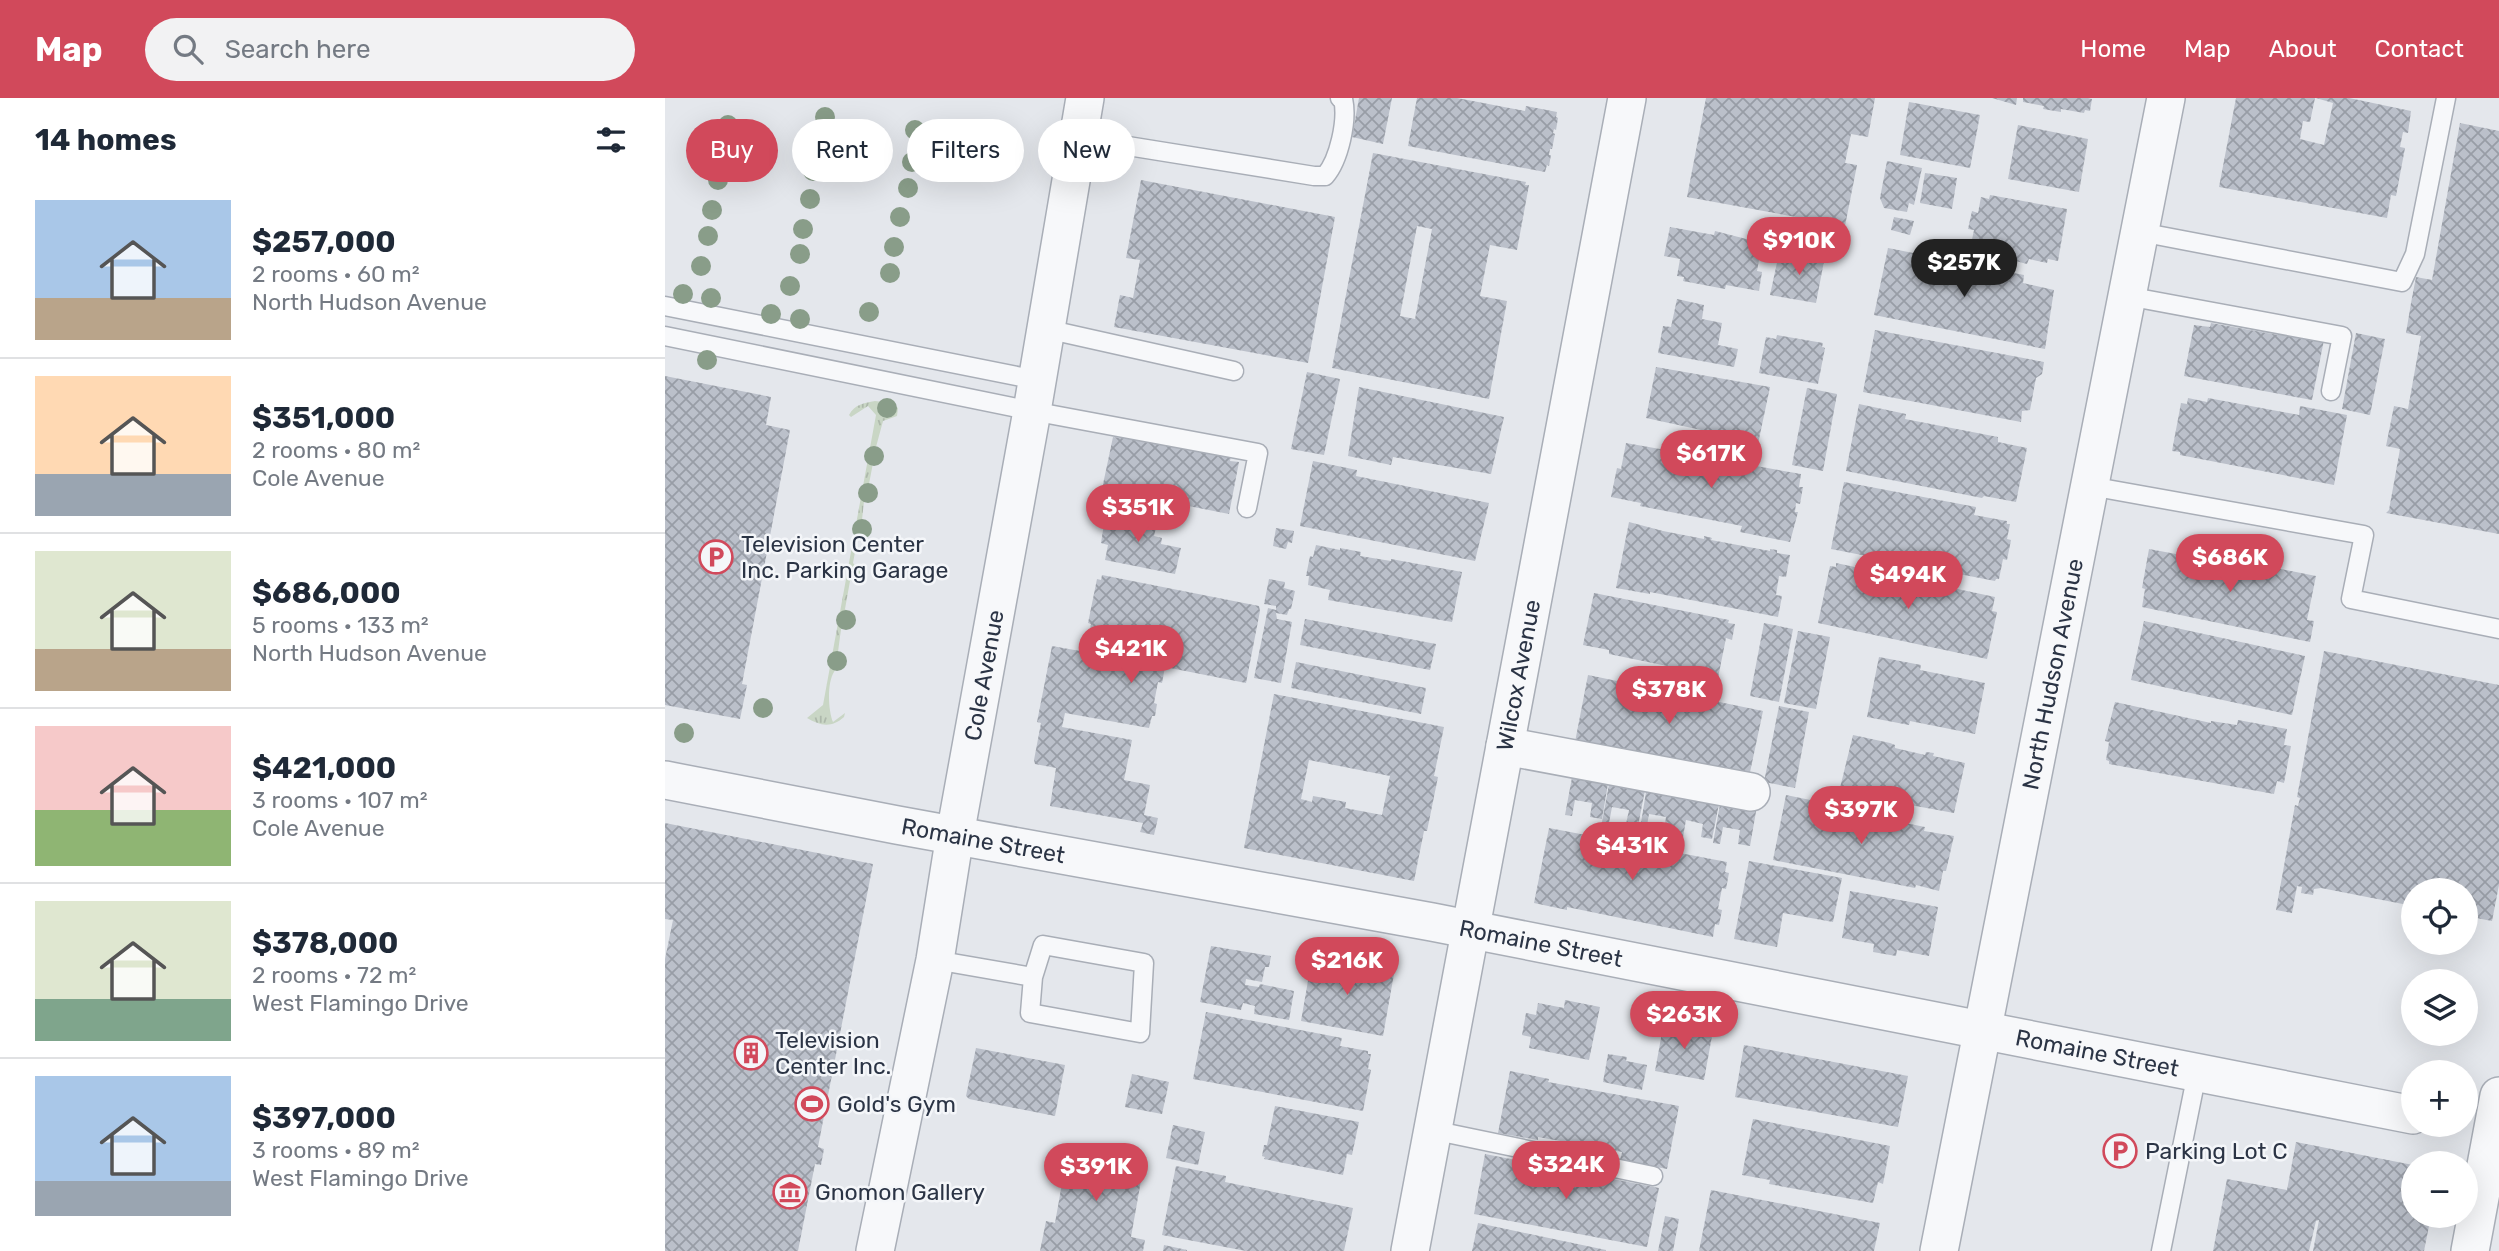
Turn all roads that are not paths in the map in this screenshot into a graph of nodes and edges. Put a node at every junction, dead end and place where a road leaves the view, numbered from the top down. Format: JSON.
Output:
{"nodes":[{"id":1,"x":1084,"y":98,"type":"edge"},
{"id":2,"x":1340,"y":98,"type":"edge"},
{"id":3,"x":1627,"y":98,"type":"edge"},
{"id":4,"x":2166,"y":98,"type":"edge"},
{"id":5,"x":2446,"y":98,"type":"edge"},
{"id":6,"x":1081,"y":119,"type":"edge"},
{"id":7,"x":1135,"y":147,"type":"edge"},
{"id":8,"x":1071,"y":182,"type":"edge"},
{"id":9,"x":2140,"y":232,"type":"junction"},
{"id":10,"x":2127,"y":296,"type":"junction"},
{"id":11,"x":665,"y":306,"type":"edge"},
{"id":12,"x":1046,"y":329,"type":"junction"},
{"id":13,"x":665,"y":336,"type":"edge"},
{"id":14,"x":1234,"y":371,"type":"dead end"},
{"id":15,"x":2331,"y":391,"type":"dead end"},
{"id":16,"x":1034,"y":395,"type":"junction"},
{"id":17,"x":2090,"y":486,"type":"junction"},
{"id":18,"x":1247,"y":508,"type":"dead end"},
{"id":19,"x":2499,"y":629,"type":"edge"},
{"id":20,"x":1504,"y":746,"type":"junction"},
{"id":21,"x":665,"y":780,"type":"edge"},
{"id":22,"x":1751,"y":792,"type":"dead end"},
{"id":23,"x":955,"y":835,"type":"junction"},
{"id":24,"x":1469,"y":929,"type":"junction"},
{"id":25,"x":935,"y":961,"type":"junction"},
{"id":26,"x":1033,"y":977,"type":"junction"},
{"id":27,"x":1982,"y":1031,"type":"junction"},
{"id":28,"x":2197,"y":1073,"type":"junction"},
{"id":29,"x":2401,"y":1113,"type":"edge"},
{"id":30,"x":2489,"y":1121,"type":"edge"},
{"id":31,"x":1432,"y":1130,"type":"junction"},
{"id":32,"x":1653,"y":1176,"type":"dead end"},
{"id":33,"x":875,"y":1251,"type":"edge"},
{"id":34,"x":1410,"y":1251,"type":"edge"},
{"id":35,"x":1939,"y":1251,"type":"edge"},
{"id":36,"x":2161,"y":1251,"type":"edge"},
{"id":37,"x":2470,"y":1251,"type":"edge"}],
"edges":[{"from":1,"to":6,"type":"street","name":"Cole Avenue"},
{"from":2,"to":7,"type":"lane"},
{"from":3,"to":20,"type":"street","name":"Wilcox Avenue"},
{"from":4,"to":9,"type":"street","name":"North Hudson Avenue"},
{"from":5,"to":9,"type":"lane"},
{"from":8,"to":12,"type":"street","name":"Cole Avenue"},
{"from":9,"to":10,"type":"street","name":"North Hudson Avenue"},
{"from":10,"to":15,"type":"lane"},
{"from":10,"to":17,"type":"street","name":"North Hudson Avenue"},
{"from":11,"to":16,"type":"lane"},
{"from":12,"to":14,"type":"lane"},
{"from":12,"to":16,"type":"street","name":"Cole Avenue"},
{"from":13,"to":16,"type":"lane"},
{"from":16,"to":18,"type":"lane"},
{"from":16,"to":23,"type":"street","name":"Cole Avenue"},
{"from":17,"to":19,"type":"lane"},
{"from":17,"to":27,"type":"street","name":"North Hudson Avenue"},
{"from":20,"to":22,"type":"street"},
{"from":20,"to":24,"type":"street","name":"Wilcox Avenue"},
{"from":21,"to":23,"type":"street","name":"Romaine Street"},
{"from":23,"to":24,"type":"street","name":"Romaine Street"},
{"from":23,"to":25,"type":"street","name":"Cole Avenue"},
{"from":24,"to":27,"type":"street","name":"Romaine Street"},
{"from":24,"to":31,"type":"street","name":"Wilcox Avenue"},
{"from":25,"to":26,"type":"lane"},
{"from":25,"to":33,"type":"street","name":"Cole Avenue"},
{"from":26,"to":26,"type":"lane"},
{"from":27,"to":28,"type":"street","name":"Romaine Street"},
{"from":27,"to":35,"type":"street","name":"North Hudson Avenue"},
{"from":28,"to":29,"type":"street","name":"Romaine Street"},
{"from":28,"to":36,"type":"lane"},
{"from":30,"to":37,"type":"street"},
{"from":31,"to":32,"type":"lane"},
{"from":31,"to":34,"type":"street","name":"Wilcox Avenue"}]}
